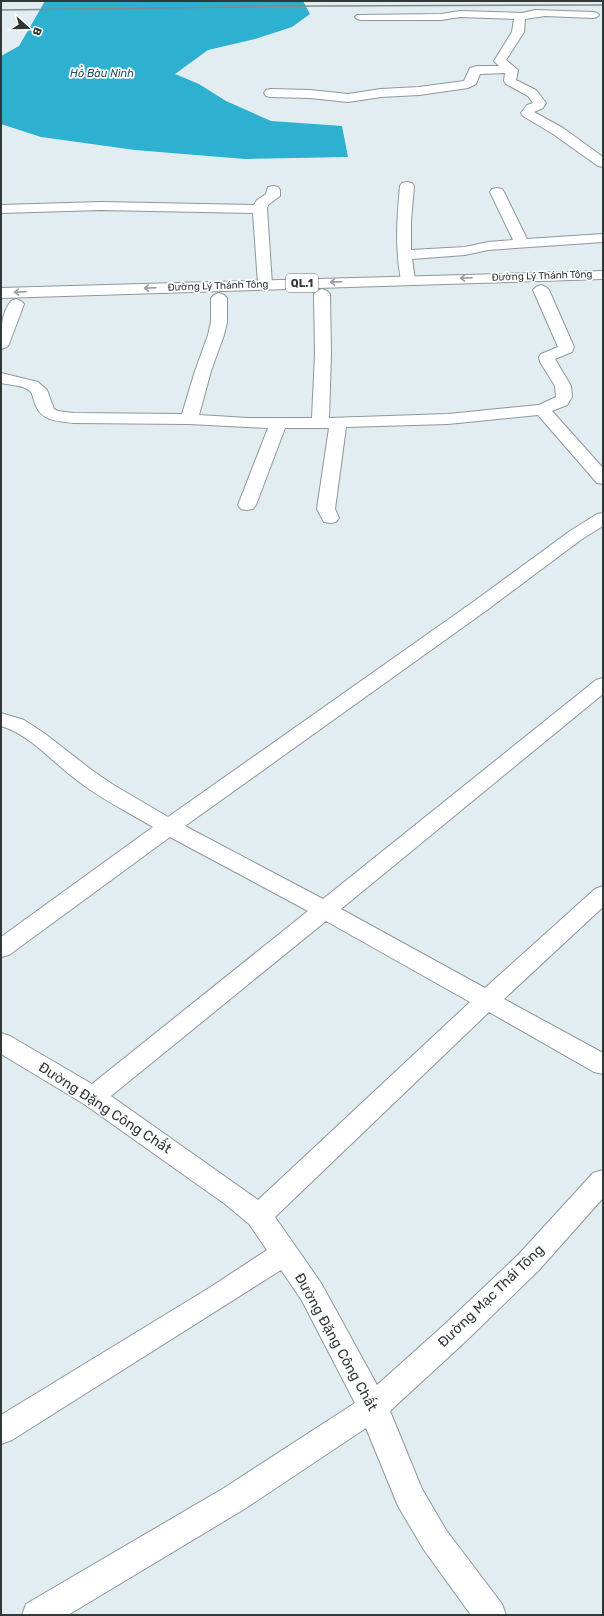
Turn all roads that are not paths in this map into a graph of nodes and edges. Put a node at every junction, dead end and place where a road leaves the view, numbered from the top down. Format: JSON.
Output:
{"nodes":[{"id":1,"x":595,"y":15,"type":"dead end"},
{"id":2,"x":522,"y":16,"type":"junction"},
{"id":3,"x":361,"y":17,"type":"dead end"},
{"id":4,"x":509,"y":69,"type":"junction"},
{"id":5,"x":270,"y":93,"type":"dead end"},
{"id":6,"x":603,"y":163,"type":"edge"},
{"id":7,"x":407,"y":186,"type":"dead end"},
{"id":8,"x":273,"y":190,"type":"dead end"},
{"id":9,"x":497,"y":192,"type":"dead end"},
{"id":10,"x":1,"y":209,"type":"edge"},
{"id":11,"x":260,"y":209,"type":"junction"},
{"id":12,"x":603,"y":238,"type":"edge"},
{"id":13,"x":522,"y":244,"type":"junction"},
{"id":14,"x":404,"y":255,"type":"junction"},
{"id":15,"x":603,"y":275,"type":"edge"},
{"id":16,"x":408,"y":280,"type":"junction"},
{"id":17,"x":265,"y":284,"type":"junction"},
{"id":18,"x":603,"y":288,"type":"edge"},
{"id":19,"x":541,"y":290,"type":"junction"},
{"id":20,"x":1,"y":293,"type":"edge"},
{"id":21,"x":322,"y":294,"type":"junction"},
{"id":22,"x":219,"y":298,"type":"junction"},
{"id":23,"x":8,"y":305,"type":"edge"},
{"id":24,"x":1,"y":344,"type":"edge"},
{"id":25,"x":1,"y":378,"type":"edge"},
{"id":26,"x":542,"y":410,"type":"junction"},
{"id":27,"x":189,"y":419,"type":"junction"},
{"id":28,"x":278,"y":423,"type":"junction"},
{"id":29,"x":320,"y":423,"type":"junction"},
{"id":30,"x":338,"y":423,"type":"junction"},
{"id":31,"x":603,"y":479,"type":"edge"},
{"id":32,"x":247,"y":505,"type":"dead end"},
{"id":33,"x":330,"y":518,"type":"dead end"},
{"id":34,"x":601,"y":521,"type":"edge"},
{"id":35,"x":603,"y":684,"type":"edge"},
{"id":36,"x":1,"y":719,"type":"edge"},
{"id":37,"x":169,"y":826,"type":"junction"},
{"id":38,"x":603,"y":894,"type":"edge"},
{"id":39,"x":325,"y":910,"type":"junction"},
{"id":40,"x":1,"y":948,"type":"edge"},
{"id":41,"x":487,"y":1000,"type":"junction"},
{"id":42,"x":1,"y":1042,"type":"edge"},
{"id":43,"x":603,"y":1065,"type":"edge"},
{"id":44,"x":93,"y":1097,"type":"junction"},
{"id":45,"x":603,"y":1180,"type":"edge"},
{"id":46,"x":259,"y":1216,"type":"junction"},
{"id":47,"x":285,"y":1253,"type":"junction"},
{"id":48,"x":373,"y":1407,"type":"junction"},
{"id":49,"x":1,"y":1431,"type":"edge"},
{"id":50,"x":38,"y":1615,"type":"edge"},
{"id":51,"x":490,"y":1615,"type":"edge"}],
"edges":[{"from":1,"to":2,"type":"street"},
{"from":2,"to":3,"type":"street"},
{"from":2,"to":4,"type":"street"},
{"from":4,"to":5,"type":"street"},
{"from":4,"to":6,"type":"street"},
{"from":7,"to":14,"type":"street"},
{"from":8,"to":11,"type":"street"},
{"from":9,"to":13,"type":"street"},
{"from":10,"to":11,"type":"street"},
{"from":11,"to":17,"type":"street"},
{"from":12,"to":13,"type":"street"},
{"from":13,"to":14,"type":"street"},
{"from":14,"to":16,"type":"street"},
{"from":15,"to":16,"type":"street","name":"Đường Lý Thánh Tông","number":"QL.1","one_way":true},
{"from":16,"to":17,"type":"street","name":"Đường Lý Thánh Tông","number":"QL.1","one_way":true},
{"from":17,"to":20,"type":"street","name":"Đường Lý Thánh Tông","number":"QL.1","one_way":true},
{"from":18,"to":19,"type":"street","name":"Đường Lý Thánh Tông","number":"QL.1"},
{"from":19,"to":21,"type":"street","name":"Đường Lý Thánh Tông","number":"QL.1"},
{"from":19,"to":26,"type":"street"},
{"from":21,"to":22,"type":"street","name":"Đường Lý Thánh Tông","number":"QL.1"},
{"from":21,"to":29,"type":"street"},
{"from":22,"to":23,"type":"street","name":"Đường Lý Thánh Tông","number":"QL.1"},
{"from":22,"to":27,"type":"street"},
{"from":23,"to":24,"type":"street"},
{"from":25,"to":27,"type":"street"},
{"from":26,"to":30,"type":"street"},
{"from":26,"to":31,"type":"street"},
{"from":27,"to":28,"type":"street"},
{"from":28,"to":29,"type":"street"},
{"from":28,"to":32,"type":"street"},
{"from":29,"to":30,"type":"street"},
{"from":30,"to":33,"type":"street"},
{"from":34,"to":37,"type":"street"},
{"from":35,"to":39,"type":"street"},
{"from":36,"to":37,"type":"street"},
{"from":37,"to":39,"type":"street"},
{"from":37,"to":40,"type":"street"},
{"from":38,"to":41,"type":"street"},
{"from":39,"to":41,"type":"street"},
{"from":39,"to":44,"type":"street"},
{"from":41,"to":43,"type":"street"},
{"from":41,"to":46,"type":"street"},
{"from":42,"to":44,"type":"street","name":"Đường Đặng Công Chất"},
{"from":44,"to":46,"type":"street","name":"Đường Đặng Công Chất"},
{"from":45,"to":48,"type":"street","name":"Đường Mạc Thái Tông"},
{"from":46,"to":47,"type":"street","name":"Đường Đặng Công Chất"},
{"from":47,"to":48,"type":"street","name":"Đường Đặng Công Chất"},
{"from":47,"to":49,"type":"street"},
{"from":48,"to":50,"type":"street","name":"Đường Mạc Thái Tông"},
{"from":48,"to":51,"type":"street","name":"Đường Đặng Công Chất"}]}
